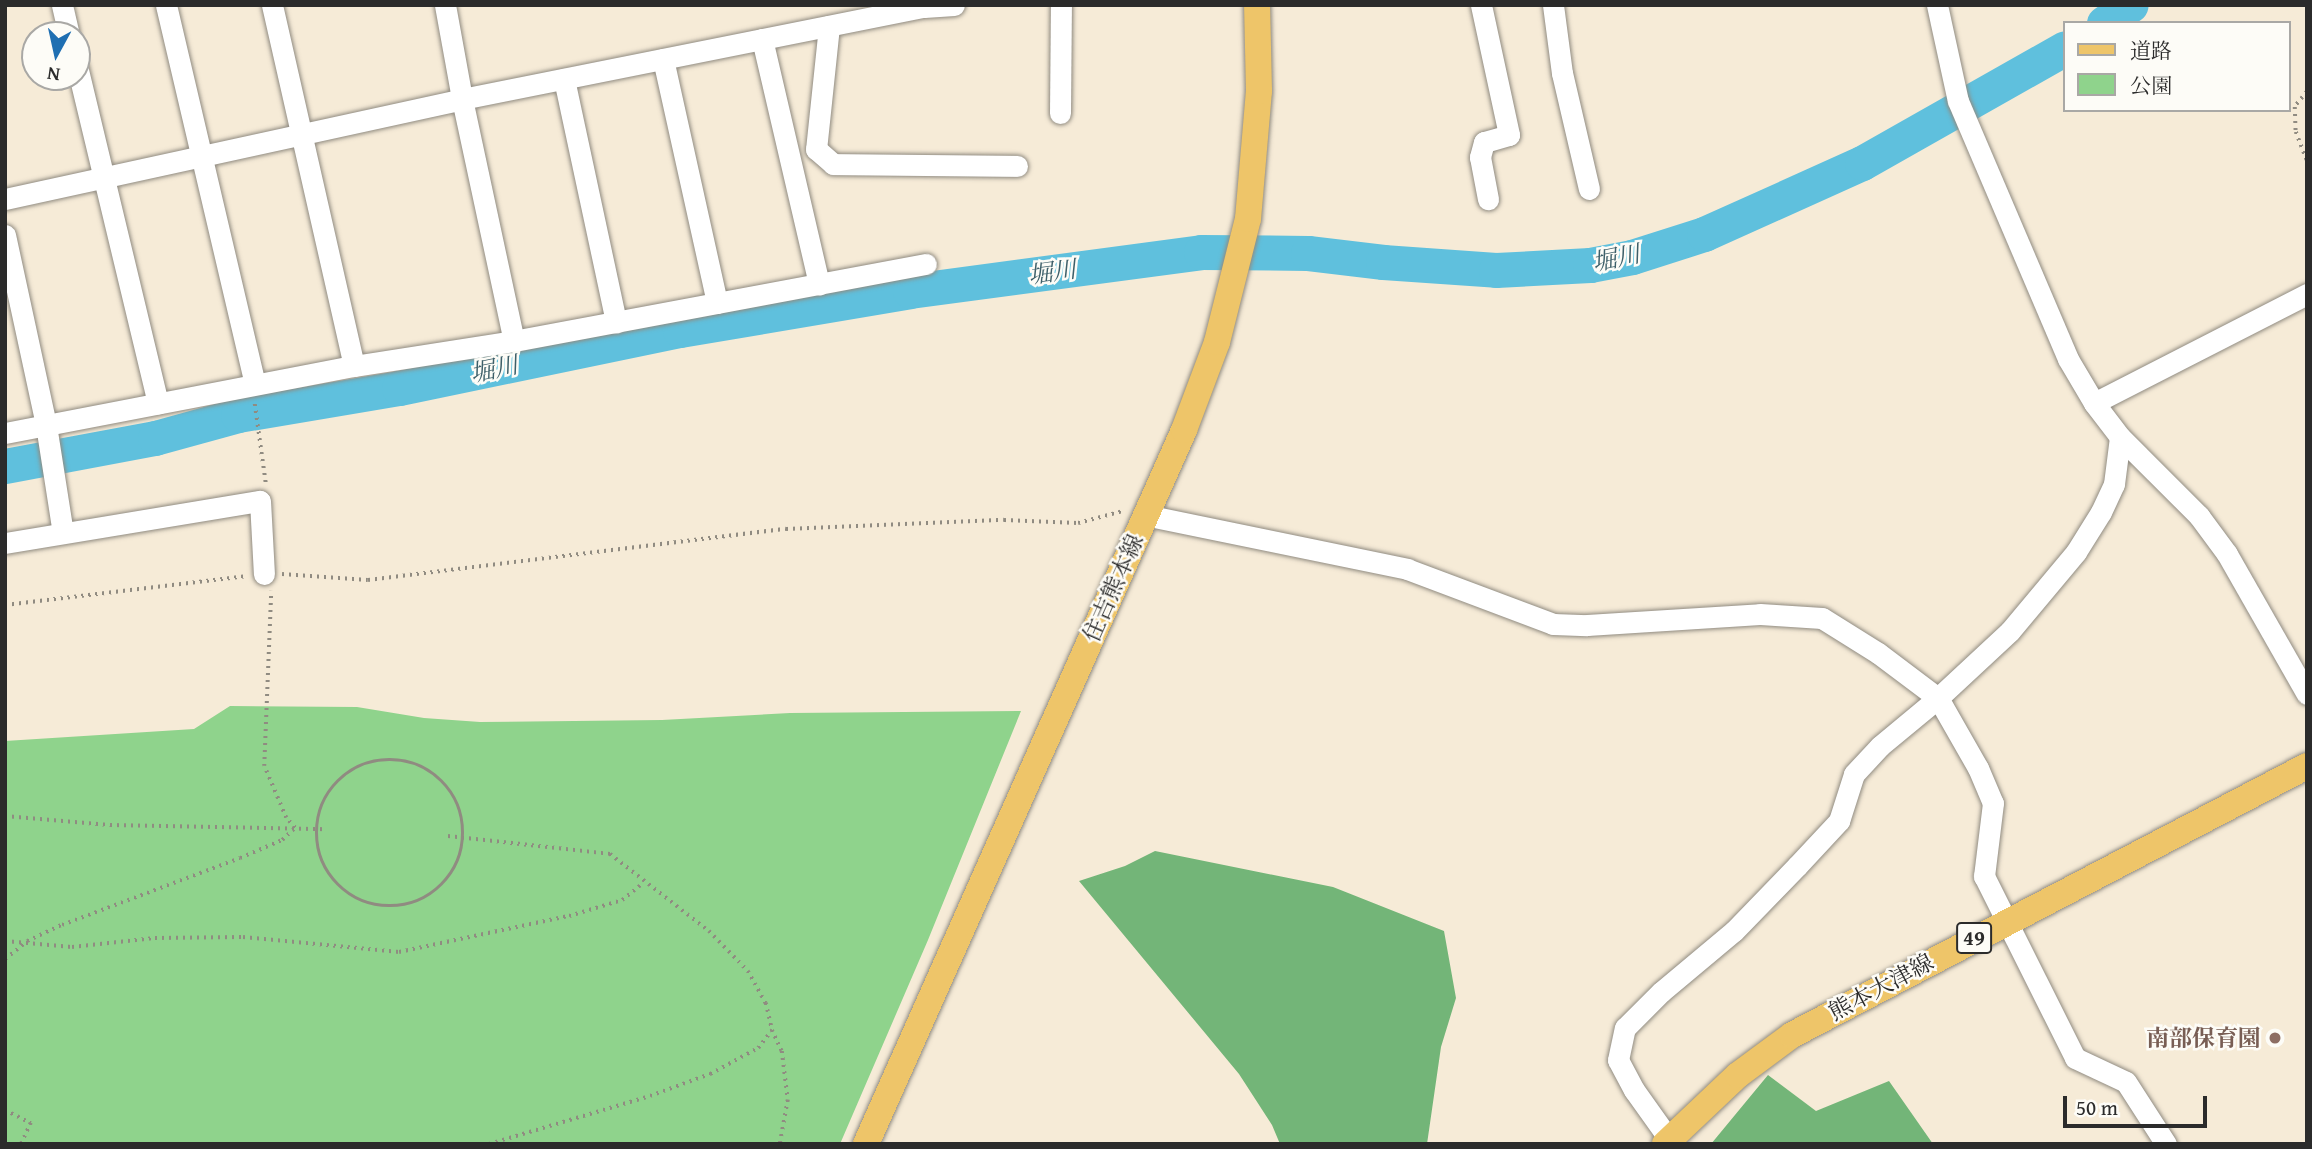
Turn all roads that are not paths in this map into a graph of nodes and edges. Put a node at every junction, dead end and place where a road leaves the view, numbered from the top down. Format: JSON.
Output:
{"nodes":[{"id":1,"x":166,"y":5,"type":"edge"},
{"id":2,"x":272,"y":5,"type":"edge"},
{"id":3,"x":445,"y":5,"type":"edge"},
{"id":4,"x":954,"y":5,"type":"edge"},
{"id":5,"x":1060,"y":5,"type":"edge"},
{"id":6,"x":1256,"y":5,"type":"edge"},
{"id":7,"x":1480,"y":5,"type":"edge"},
{"id":8,"x":1553,"y":5,"type":"edge"},
{"id":9,"x":1937,"y":5,"type":"edge"},
{"id":10,"x":841,"y":18,"type":"edge"},
{"id":11,"x":762,"y":38,"type":"junction"},
{"id":12,"x":663,"y":59,"type":"junction"},
{"id":13,"x":564,"y":79,"type":"junction"},
{"id":14,"x":83,"y":91,"type":"edge"},
{"id":15,"x":462,"y":99,"type":"junction"},
{"id":16,"x":1060,"y":113,"type":"dead end"},
{"id":17,"x":303,"y":134,"type":"junction"},
{"id":18,"x":201,"y":156,"type":"junction"},
{"id":19,"x":1017,"y":166,"type":"dead end"},
{"id":20,"x":104,"y":177,"type":"junction"},
{"id":21,"x":1590,"y":189,"type":"dead end"},
{"id":22,"x":5,"y":199,"type":"edge"},
{"id":23,"x":1488,"y":199,"type":"dead end"},
{"id":24,"x":5,"y":234,"type":"edge"},
{"id":25,"x":926,"y":264,"type":"dead end"},
{"id":26,"x":819,"y":284,"type":"junction"},
{"id":27,"x":2307,"y":294,"type":"edge"},
{"id":28,"x":717,"y":303,"type":"junction"},
{"id":29,"x":616,"y":322,"type":"junction"},
{"id":30,"x":513,"y":341,"type":"junction"},
{"id":31,"x":354,"y":366,"type":"junction"},
{"id":32,"x":255,"y":394,"type":"junction"},
{"id":33,"x":158,"y":403,"type":"junction"},
{"id":34,"x":2094,"y":403,"type":"junction"},
{"id":35,"x":46,"y":425,"type":"junction"},
{"id":36,"x":5,"y":433,"type":"edge"},
{"id":37,"x":2120,"y":437,"type":"junction"},
{"id":38,"x":1145,"y":515,"type":"junction"},
{"id":39,"x":63,"y":533,"type":"junction"},
{"id":40,"x":5,"y":543,"type":"edge"},
{"id":41,"x":268,"y":573,"type":"road end"},
{"id":42,"x":2307,"y":694,"type":"edge"},
{"id":43,"x":1938,"y":698,"type":"junction"},
{"id":44,"x":2307,"y":766,"type":"edge"},
{"id":45,"x":2007,"y":920,"type":"junction"},
{"id":46,"x":1667,"y":1141,"type":"edge"},
{"id":47,"x":866,"y":1144,"type":"edge"},
{"id":48,"x":2166,"y":1144,"type":"edge"}],
"edges":[{"from":1,"to":18,"type":"street"},
{"from":2,"to":17,"type":"street"},
{"from":3,"to":15,"type":"street"},
{"from":4,"to":10,"type":"street"},
{"from":5,"to":16,"type":"street"},
{"from":6,"to":38,"type":"main road","name":"住吉熊本線"},
{"from":7,"to":23,"type":"street"},
{"from":8,"to":21,"type":"street"},
{"from":9,"to":34,"type":"street"},
{"from":10,"to":11,"type":"street"},
{"from":10,"to":19,"type":"street"},
{"from":11,"to":12,"type":"street"},
{"from":11,"to":26,"type":"street"},
{"from":12,"to":13,"type":"street"},
{"from":12,"to":28,"type":"street"},
{"from":13,"to":15,"type":"street"},
{"from":13,"to":29,"type":"street"},
{"from":14,"to":20,"type":"street"},
{"from":15,"to":17,"type":"street"},
{"from":15,"to":30,"type":"street"},
{"from":17,"to":18,"type":"street"},
{"from":17,"to":31,"type":"street"},
{"from":18,"to":20,"type":"street"},
{"from":18,"to":32,"type":"street"},
{"from":20,"to":22,"type":"street"},
{"from":20,"to":33,"type":"street"},
{"from":24,"to":35,"type":"street"},
{"from":25,"to":26,"type":"street"},
{"from":26,"to":28,"type":"street"},
{"from":27,"to":34,"type":"street"},
{"from":28,"to":29,"type":"street"},
{"from":29,"to":30,"type":"street"},
{"from":30,"to":31,"type":"street"},
{"from":31,"to":32,"type":"street"},
{"from":32,"to":33,"type":"street"},
{"from":33,"to":35,"type":"street"},
{"from":34,"to":37,"type":"street"},
{"from":35,"to":36,"type":"street"},
{"from":35,"to":39,"type":"street"},
{"from":37,"to":42,"type":"street"},
{"from":37,"to":43,"type":"street"},
{"from":38,"to":43,"type":"street"},
{"from":38,"to":47,"type":"main road","name":"住吉熊本線"},
{"from":39,"to":40,"type":"street"},
{"from":39,"to":41,"type":"street"},
{"from":43,"to":45,"type":"street"},
{"from":43,"to":46,"type":"street"},
{"from":44,"to":45,"type":"main road","name":"熊本大津線","number":"49"},
{"from":45,"to":46,"type":"main road","name":"熊本大津線","number":"49"},
{"from":45,"to":48,"type":"street"}]}
